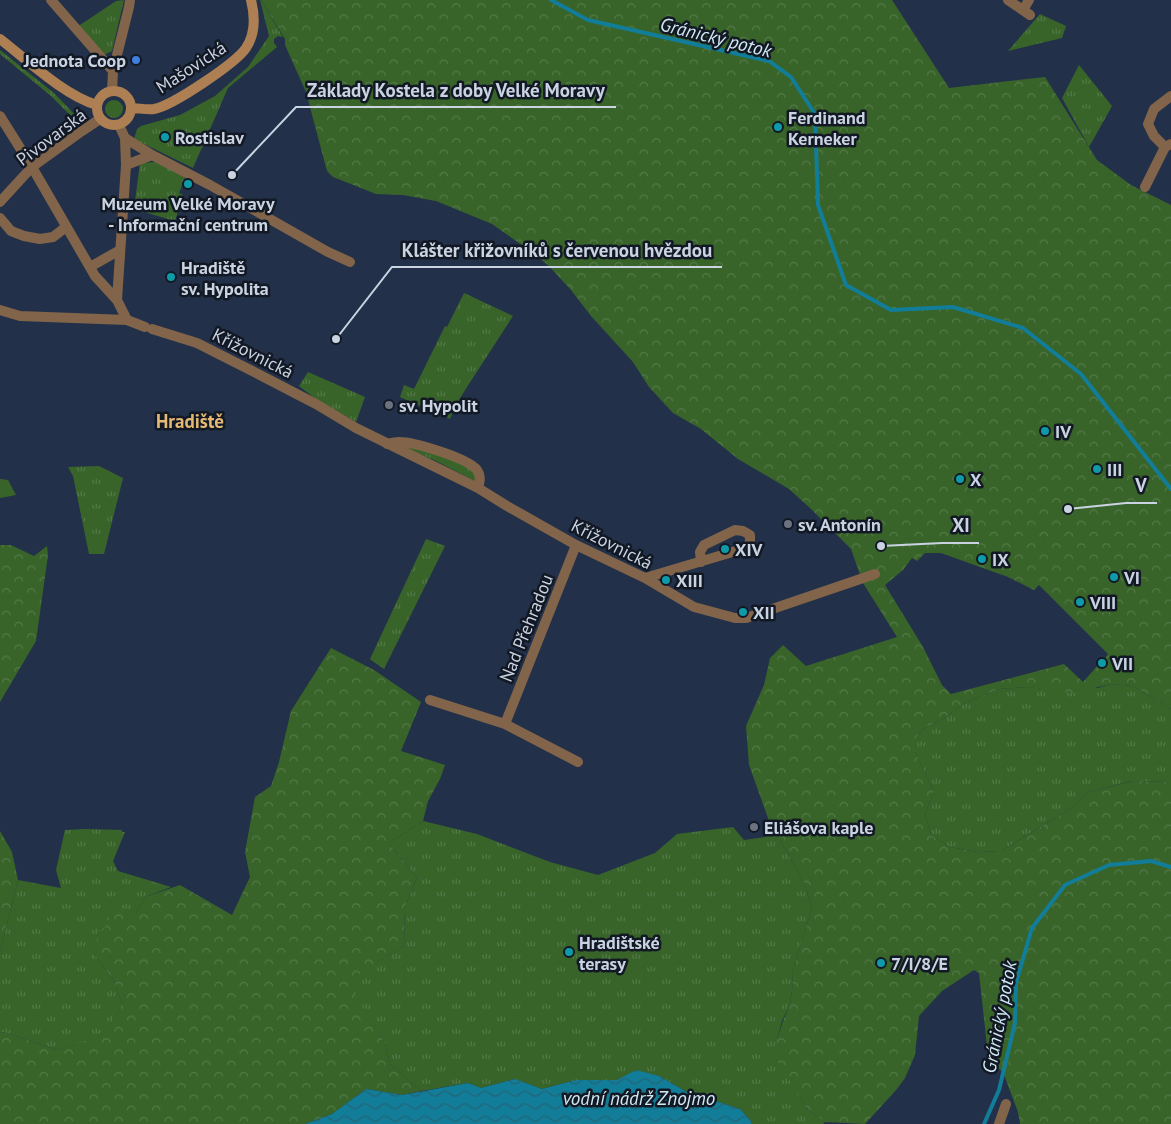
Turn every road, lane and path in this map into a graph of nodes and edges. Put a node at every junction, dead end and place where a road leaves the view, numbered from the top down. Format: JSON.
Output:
{"nodes":[{"id":1,"x":52,"y":0,"type":"edge"},
{"id":2,"x":130,"y":0,"type":"edge"},
{"id":3,"x":251,"y":0,"type":"edge"},
{"id":4,"x":1008,"y":0,"type":"edge"},
{"id":5,"x":1029,"y":0,"type":"edge"},
{"id":6,"x":0,"y":39,"type":"edge"},
{"id":7,"x":113,"y":71,"type":"junction"},
{"id":8,"x":112,"y":91,"type":"junction"},
{"id":9,"x":1171,"y":96,"type":"edge"},
{"id":10,"x":97,"y":105,"type":"junction"},
{"id":11,"x":131,"y":108,"type":"junction"},
{"id":12,"x":0,"y":116,"type":"edge"},
{"id":13,"x":100,"y":120,"type":"junction"},
{"id":14,"x":119,"y":125,"type":"junction"},
{"id":15,"x":124,"y":138,"type":"junction"},
{"id":16,"x":1168,"y":146,"type":"edge"},
{"id":17,"x":152,"y":155,"type":"junction"},
{"id":18,"x":126,"y":165,"type":"junction"},
{"id":19,"x":32,"y":167,"type":"junction"},
{"id":20,"x":1145,"y":187,"type":"dead end"},
{"id":21,"x":0,"y":202,"type":"edge"},
{"id":22,"x":0,"y":218,"type":"edge"},
{"id":23,"x":66,"y":226,"type":"junction"},
{"id":24,"x":120,"y":250,"type":"junction"},
{"id":25,"x":350,"y":262,"type":"dead end"},
{"id":26,"x":90,"y":267,"type":"junction"},
{"id":27,"x":117,"y":300,"type":"junction"},
{"id":28,"x":0,"y":310,"type":"edge"},
{"id":29,"x":20,"y":316,"type":"junction"},
{"id":30,"x":0,"y":317,"type":"edge"},
{"id":31,"x":127,"y":320,"type":"junction"},
{"id":32,"x":387,"y":444,"type":"junction"},
{"id":33,"x":478,"y":488,"type":"junction"},
{"id":34,"x":576,"y":544,"type":"junction"},
{"id":35,"x":701,"y":562,"type":"junction"},
{"id":36,"x":875,"y":574,"type":"dead end"},
{"id":37,"x":645,"y":578,"type":"junction"},
{"id":38,"x":430,"y":700,"type":"dead end"},
{"id":39,"x":505,"y":724,"type":"junction"},
{"id":40,"x":578,"y":762,"type":"dead end"},
{"id":41,"x":1006,"y":1104,"type":"dead end"},
{"id":42,"x":998,"y":1124,"type":"edge"}],
"edges":[{"from":1,"to":7,"type":"street"},
{"from":2,"to":7,"type":"street"},
{"from":3,"to":11,"type":"street","name":"Mašovická"},
{"from":4,"to":5,"type":"street"},
{"from":6,"to":10,"type":"street"},
{"from":7,"to":8,"type":"street"},
{"from":8,"to":10,"type":"street"},
{"from":8,"to":11,"type":"street"},
{"from":9,"to":16,"type":"street"},
{"from":10,"to":13,"type":"street"},
{"from":11,"to":14,"type":"street"},
{"from":12,"to":19,"type":"street"},
{"from":13,"to":14,"type":"street"},
{"from":13,"to":19,"type":"street","name":"Pivovarská"},
{"from":14,"to":15,"type":"street"},
{"from":15,"to":17,"type":"street"},
{"from":15,"to":18,"type":"street"},
{"from":16,"to":20,"type":"street"},
{"from":17,"to":18,"type":"street"},
{"from":17,"to":25,"type":"street"},
{"from":18,"to":24,"type":"street"},
{"from":19,"to":21,"type":"street","name":"Pivovarská"},
{"from":19,"to":23,"type":"street"},
{"from":22,"to":23,"type":"street"},
{"from":23,"to":26,"type":"street"},
{"from":24,"to":26,"type":"street"},
{"from":24,"to":27,"type":"street"},
{"from":26,"to":27,"type":"street"},
{"from":27,"to":31,"type":"street"},
{"from":28,"to":29,"type":"street"},
{"from":29,"to":30,"type":"street"},
{"from":29,"to":31,"type":"street"},
{"from":31,"to":32,"type":"street","name":"Křížovnická"},
{"from":32,"to":33,"type":"street","name":"Křížovnická"},
{"from":32,"to":33,"type":"street"},
{"from":33,"to":34,"type":"street","name":"Křížovnická"},
{"from":34,"to":37,"type":"street","name":"Křížovnická"},
{"from":34,"to":39,"type":"street","name":"Nad Přehradou"},
{"from":35,"to":35,"type":"street"},
{"from":35,"to":37,"type":"street"},
{"from":36,"to":37,"type":"street","name":"Křížovnická"},
{"from":38,"to":39,"type":"street"},
{"from":39,"to":40,"type":"street"},
{"from":41,"to":42,"type":"street"}]}
